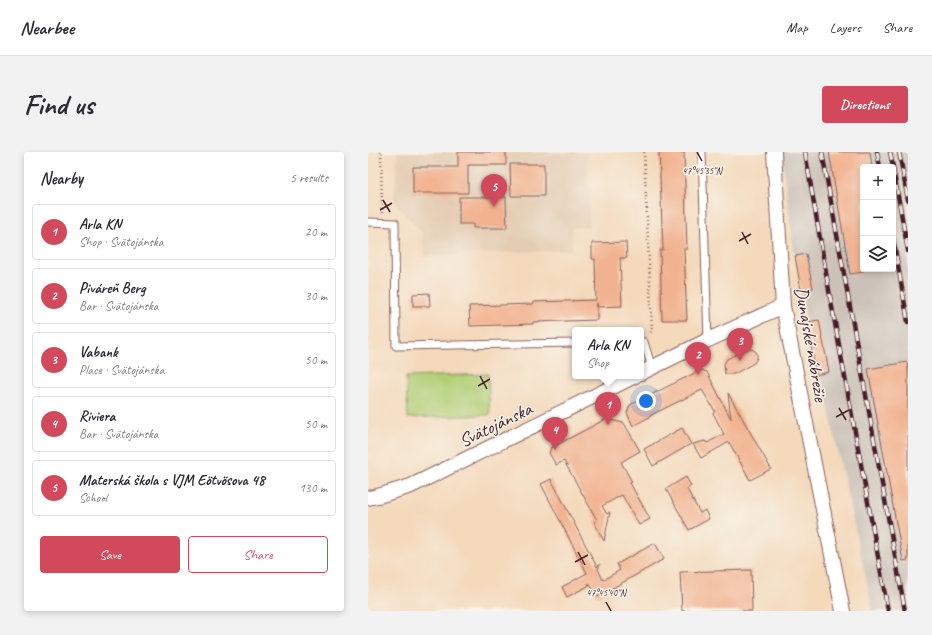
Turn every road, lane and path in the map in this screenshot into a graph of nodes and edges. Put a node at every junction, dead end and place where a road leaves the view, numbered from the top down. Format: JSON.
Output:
{"nodes":[{"id":1,"x":381,"y":152,"type":"edge"},
{"id":2,"x":644,"y":152,"type":"edge"},
{"id":3,"x":702,"y":152,"type":"edge"},
{"id":4,"x":774,"y":152,"type":"edge"},
{"id":5,"x":368,"y":222,"type":"edge"},
{"id":6,"x":383,"y":223,"type":"junction"},
{"id":7,"x":783,"y":306,"type":"junction"},
{"id":8,"x":708,"y":340,"type":"junction"},
{"id":9,"x":644,"y":341,"type":"edge"},
{"id":10,"x":572,"y":343,"type":"edge"},
{"id":11,"x":644,"y":351,"type":"edge"},
{"id":12,"x":646,"y":370,"type":"edge"},
{"id":13,"x":629,"y":379,"type":"edge"},
{"id":14,"x":368,"y":498,"type":"edge"},
{"id":15,"x":843,"y":611,"type":"edge"}],
"edges":[{"from":1,"to":6,"type":"path"},
{"from":2,"to":9,"type":"path"},
{"from":3,"to":8,"type":"lane"},
{"from":4,"to":7,"type":"street","name":"Dunajské nábrežie"},
{"from":5,"to":6,"type":"lane"},
{"from":6,"to":10,"type":"lane"},
{"from":7,"to":8,"type":"street"},
{"from":7,"to":15,"type":"street","name":"Dunajské nábrežie"},
{"from":8,"to":12,"type":"street"},
{"from":11,"to":12,"type":"lane"},
{"from":13,"to":14,"type":"street","name":"Svätojánska"}]}
